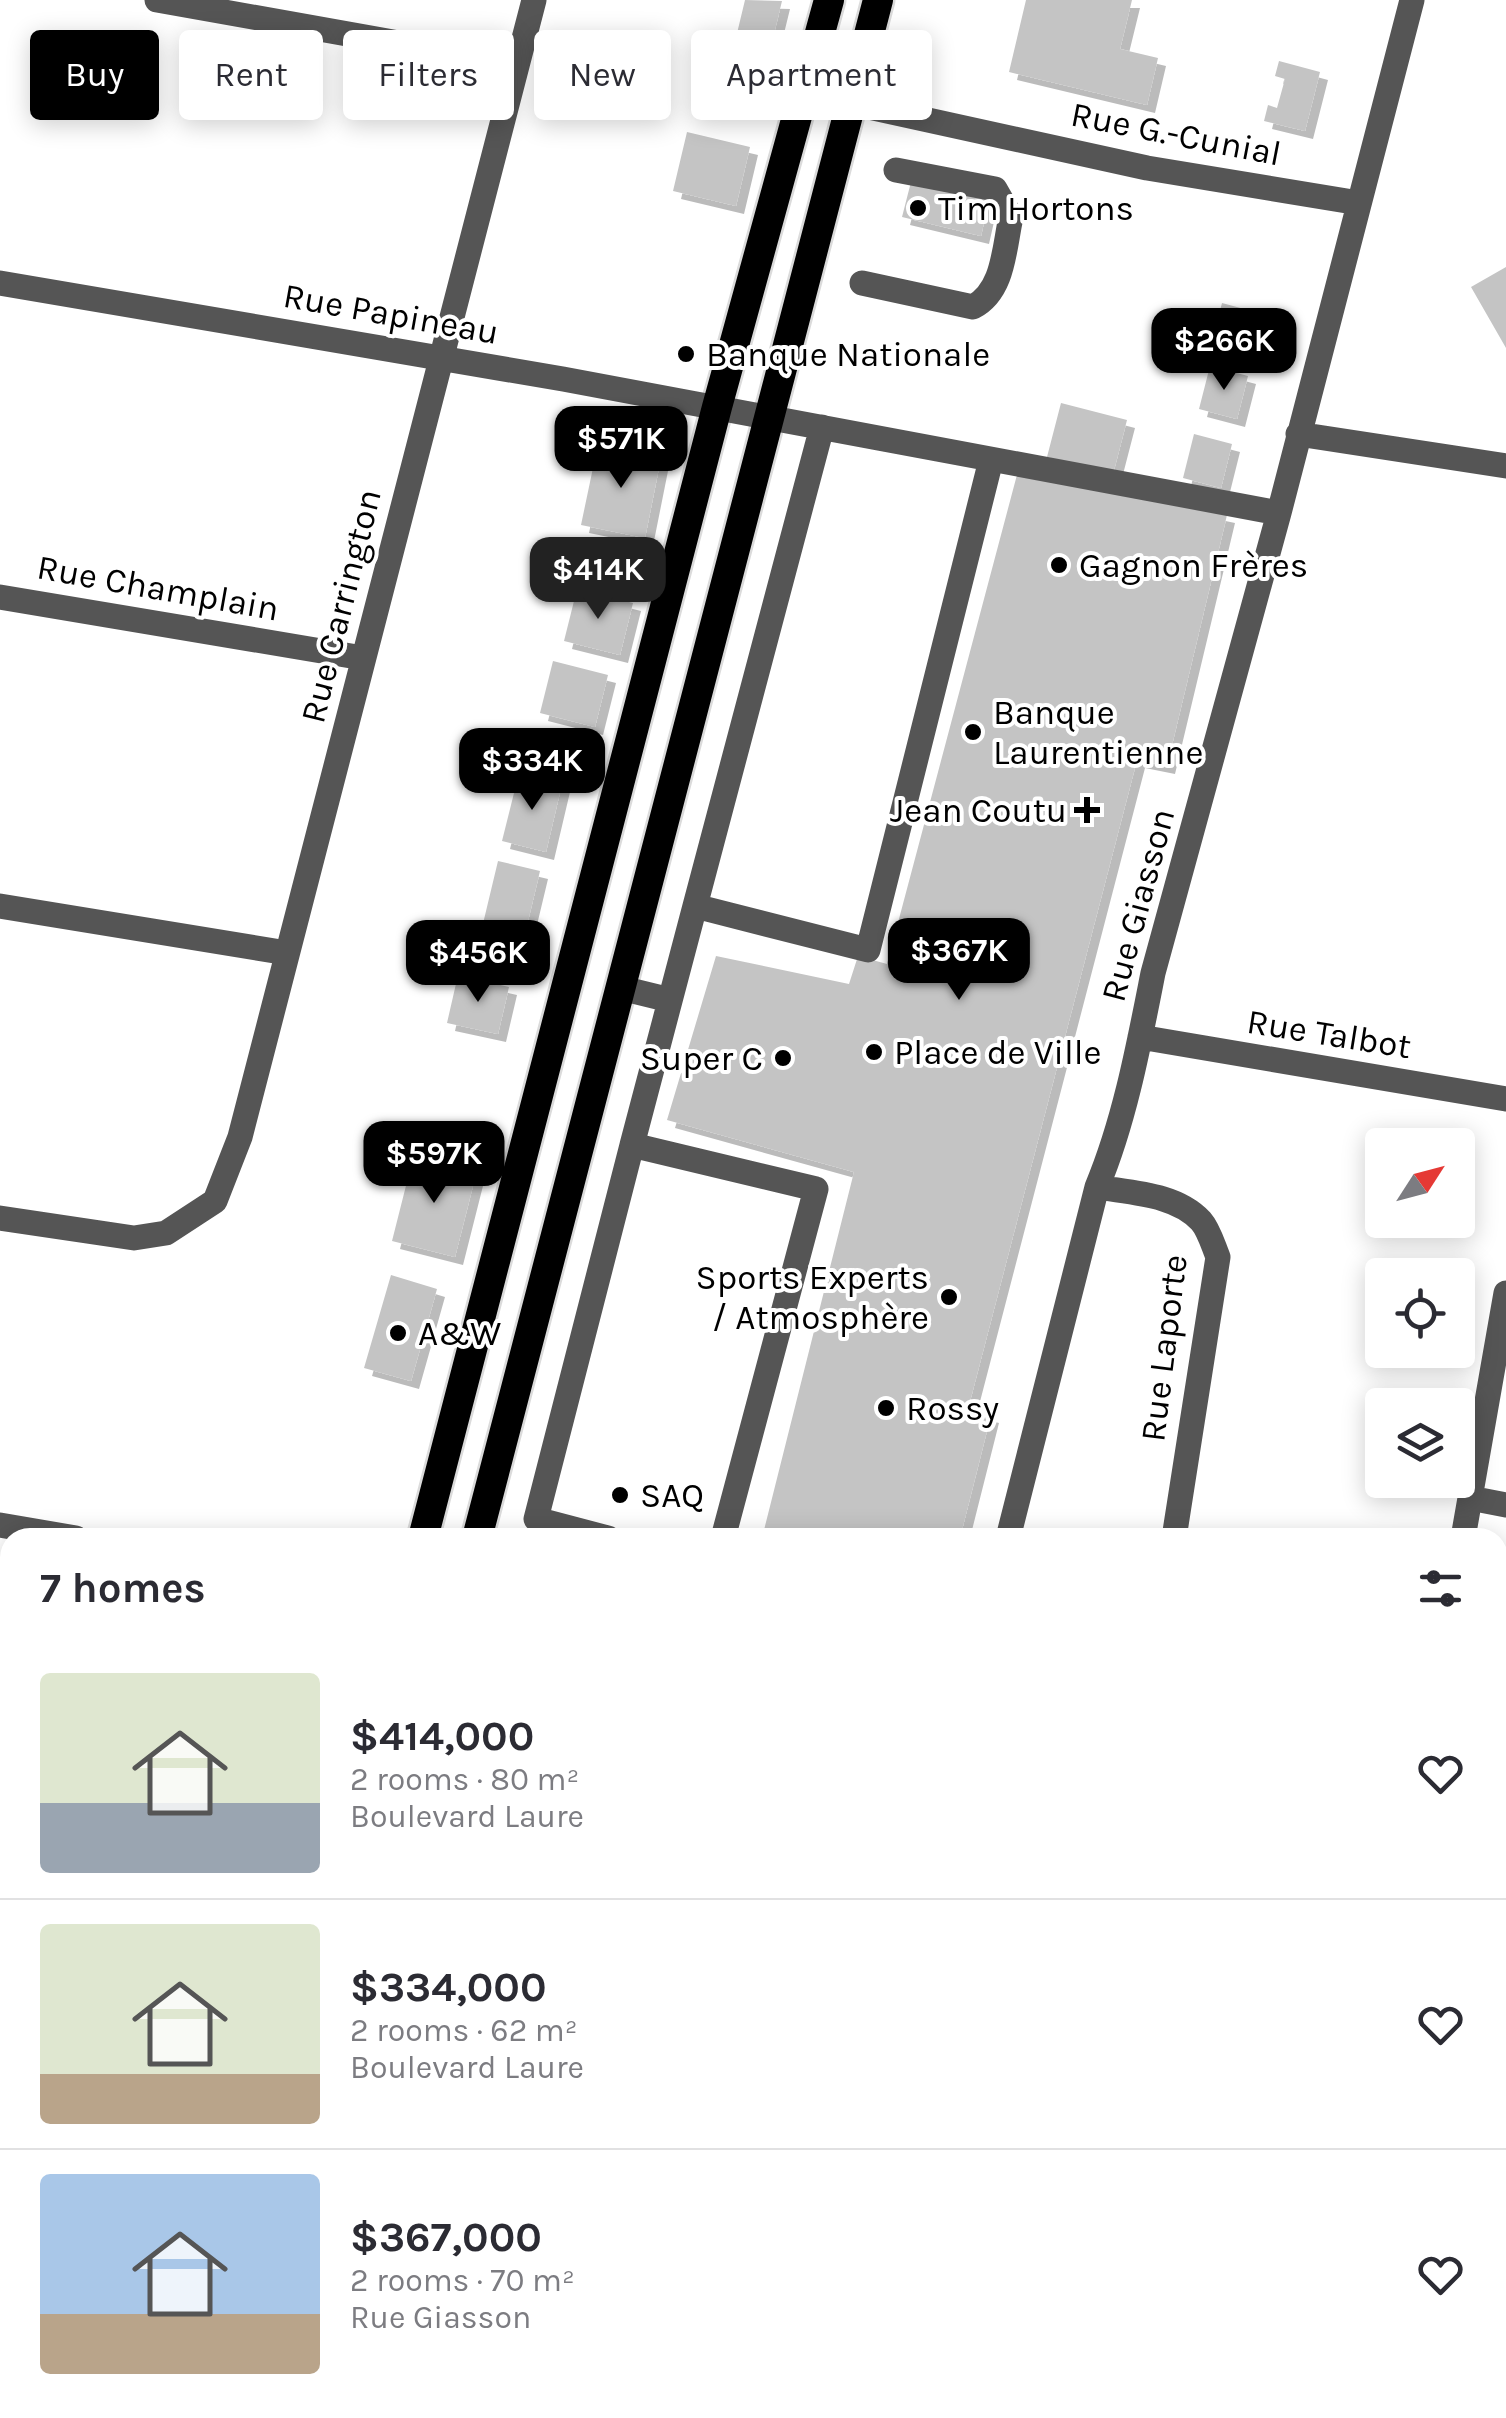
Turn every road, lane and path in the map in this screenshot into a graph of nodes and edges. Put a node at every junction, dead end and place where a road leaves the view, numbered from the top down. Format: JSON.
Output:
{"nodes":[{"id":1,"x":156,"y":0,"type":"edge"},
{"id":2,"x":534,"y":0,"type":"edge"},
{"id":3,"x":829,"y":0,"type":"edge"},
{"id":4,"x":878,"y":0,"type":"edge"},
{"id":5,"x":1412,"y":0,"type":"edge"},
{"id":6,"x":821,"y":30,"type":"edge"},
{"id":7,"x":870,"y":30,"type":"edge"},
{"id":8,"x":516,"y":64,"type":"junction"},
{"id":9,"x":797,"y":120,"type":"edge"},
{"id":10,"x":848,"y":120,"type":"edge"},
{"id":11,"x":926,"y":120,"type":"edge"},
{"id":12,"x":896,"y":170,"type":"dead end"},
{"id":13,"x":1359,"y":202,"type":"junction"},
{"id":14,"x":0,"y":283,"type":"edge"},
{"id":15,"x":862,"y":283,"type":"dead end"},
{"id":16,"x":440,"y":358,"type":"junction"},
{"id":17,"x":717,"y":407,"type":"junction"},
{"id":18,"x":770,"y":418,"type":"junction"},
{"id":19,"x":822,"y":427,"type":"junction"},
{"id":20,"x":1298,"y":434,"type":"junction"},
{"id":21,"x":991,"y":460,"type":"junction"},
{"id":22,"x":1506,"y":466,"type":"edge"},
{"id":23,"x":1279,"y":513,"type":"junction"},
{"id":24,"x":0,"y":597,"type":"edge"},
{"id":25,"x":364,"y":658,"type":"junction"},
{"id":26,"x":0,"y":906,"type":"edge"},
{"id":27,"x":695,"y":906,"type":"junction"},
{"id":28,"x":288,"y":953,"type":"junction"},
{"id":29,"x":621,"y":988,"type":"junction"},
{"id":30,"x":670,"y":1000,"type":"junction"},
{"id":31,"x":1140,"y":1037,"type":"junction"},
{"id":32,"x":1506,"y":1099,"type":"edge"},
{"id":33,"x":632,"y":1145,"type":"junction"},
{"id":34,"x":1097,"y":1186,"type":"junction"},
{"id":35,"x":0,"y":1218,"type":"edge"},
{"id":36,"x":1506,"y":1293,"type":"edge"},
{"id":37,"x":1475,"y":1470,"type":"edge"},
{"id":38,"x":1470,"y":1498,"type":"joint"},
{"id":39,"x":1506,"y":1505,"type":"edge"},
{"id":40,"x":426,"y":1528,"type":"edge"},
{"id":41,"x":479,"y":1528,"type":"edge"},
{"id":42,"x":570,"y":1528,"type":"edge"},
{"id":43,"x":726,"y":1528,"type":"edge"},
{"id":44,"x":1011,"y":1528,"type":"edge"},
{"id":45,"x":1176,"y":1528,"type":"edge"},
{"id":46,"x":1465,"y":1528,"type":"edge"}],
"edges":[{"from":1,"to":8,"type":"street"},
{"from":2,"to":8,"type":"street","name":"Rue Carrington"},
{"from":3,"to":6,"type":"highway"},
{"from":4,"to":7,"type":"highway"},
{"from":5,"to":13,"type":"street","name":"Rue Giasson"},
{"from":8,"to":16,"type":"street","name":"Rue Carrington"},
{"from":9,"to":17,"type":"highway"},
{"from":10,"to":18,"type":"highway"},
{"from":11,"to":13,"type":"street","name":"Rue G.-Cunial"},
{"from":12,"to":15,"type":"street"},
{"from":13,"to":20,"type":"street","name":"Rue Giasson"},
{"from":14,"to":16,"type":"street","name":"Rue Papineau"},
{"from":16,"to":17,"type":"street","name":"Rue Papineau"},
{"from":16,"to":25,"type":"street","name":"Rue Carrington"},
{"from":17,"to":18,"type":"street","name":"Rue Papineau"},
{"from":17,"to":40,"type":"highway"},
{"from":18,"to":19,"type":"street","name":"Rue Papineau"},
{"from":18,"to":29,"type":"highway"},
{"from":19,"to":21,"type":"street","name":"Rue Papineau"},
{"from":19,"to":27,"type":"street"},
{"from":20,"to":22,"type":"street"},
{"from":20,"to":23,"type":"street","name":"Rue Giasson"},
{"from":21,"to":23,"type":"street","name":"Rue Papineau"},
{"from":21,"to":27,"type":"street"},
{"from":23,"to":31,"type":"street","name":"Rue Giasson"},
{"from":24,"to":25,"type":"street","name":"Rue Champlain"},
{"from":25,"to":28,"type":"street","name":"Rue Carrington"},
{"from":26,"to":28,"type":"street"},
{"from":27,"to":30,"type":"street"},
{"from":28,"to":35,"type":"street","name":"Rue Carrington"},
{"from":29,"to":30,"type":"street"},
{"from":29,"to":41,"type":"highway"},
{"from":30,"to":33,"type":"street"},
{"from":31,"to":32,"type":"street","name":"Rue Talbot"},
{"from":31,"to":34,"type":"street","name":"Rue Giasson"},
{"from":33,"to":42,"type":"street"},
{"from":33,"to":43,"type":"street"},
{"from":34,"to":44,"type":"street","name":"Rue Giasson"},
{"from":34,"to":45,"type":"street","name":"Rue Laporte"},
{"from":36,"to":37,"type":"street"},
{"from":38,"to":39,"type":"street"},
{"from":38,"to":46,"type":"street"}]}
